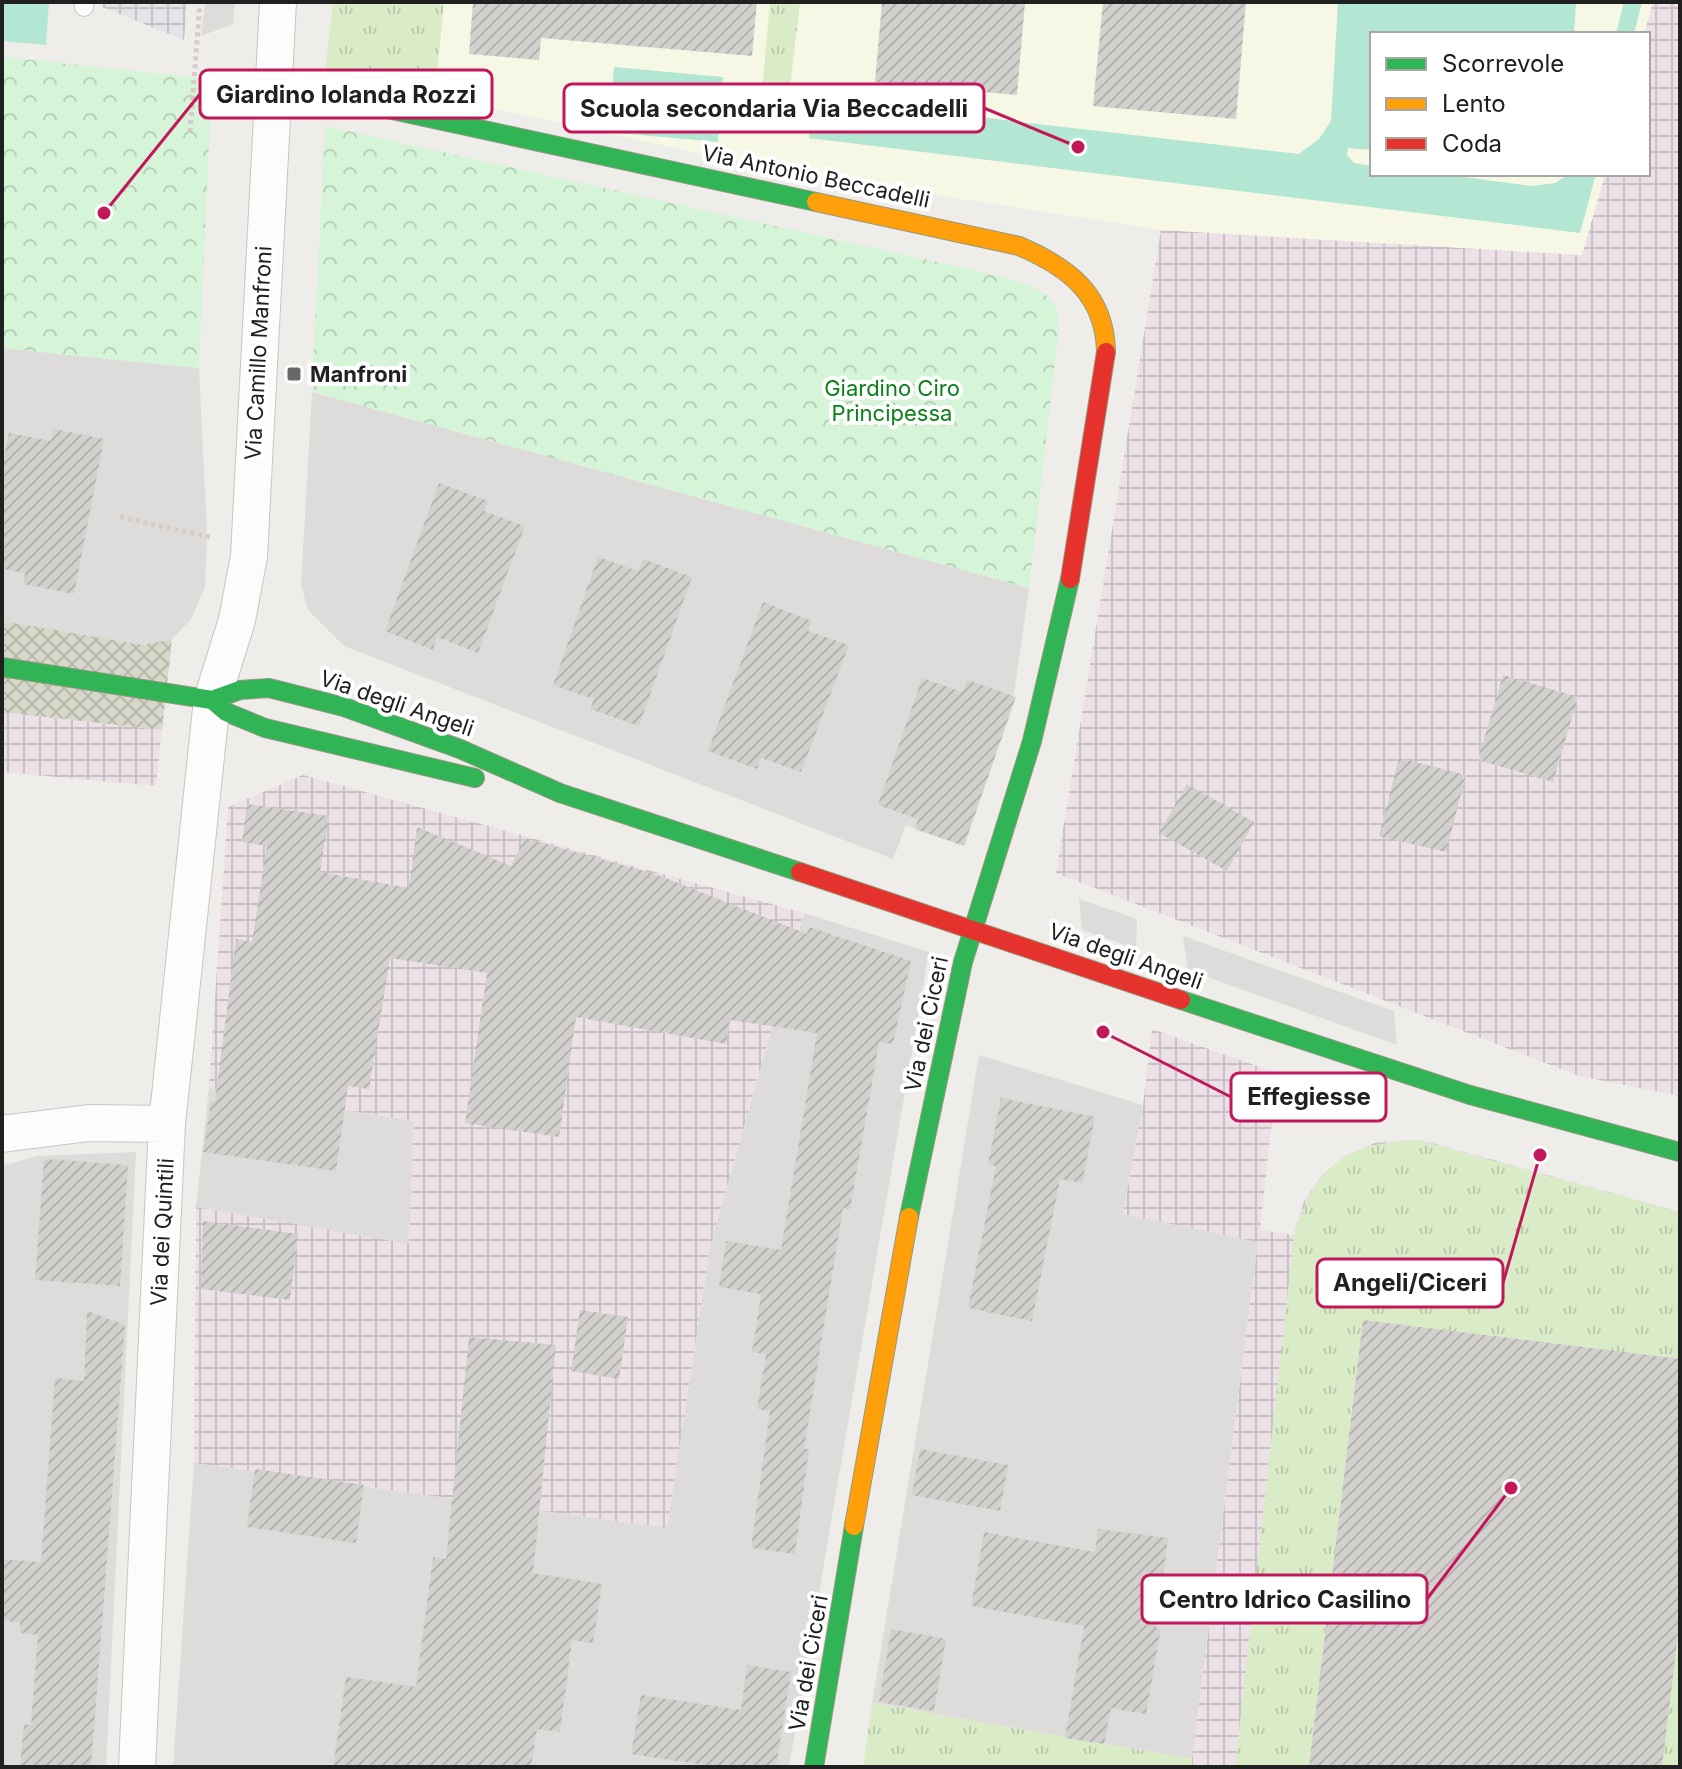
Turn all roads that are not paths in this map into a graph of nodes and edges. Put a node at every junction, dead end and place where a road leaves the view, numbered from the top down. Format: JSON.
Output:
{"nodes":[{"id":1,"x":278,"y":2,"type":"edge"},
{"id":2,"x":272,"y":84,"type":"junction"},
{"id":3,"x":1097,"y":301,"type":"joint"},
{"id":4,"x":2,"y":667,"type":"edge"},
{"id":5,"x":212,"y":700,"type":"junction"},
{"id":6,"x":560,"y":793,"type":"junction"},
{"id":7,"x":972,"y":929,"type":"junction"},
{"id":8,"x":167,"y":1124,"type":"junction"},
{"id":9,"x":2,"y":1134,"type":"edge"},
{"id":10,"x":1680,"y":1152,"type":"edge"},
{"id":11,"x":137,"y":1767,"type":"edge"},
{"id":12,"x":814,"y":1767,"type":"edge"}],
"edges":[{"from":1,"to":2,"type":"street","name":"Via Camillo Manfroni"},
{"from":2,"to":3,"type":"street","name":"Via Antonio Beccadelli"},
{"from":2,"to":5,"type":"street","name":"Via Camillo Manfroni"},
{"from":3,"to":7,"type":"street","name":"Via dei Ciceri"},
{"from":4,"to":5,"type":"street","name":"Via degli Angeli"},
{"from":5,"to":6,"type":"street","name":"Via degli Angeli"},
{"from":5,"to":6,"type":"street","name":"Via degli Angeli"},
{"from":5,"to":8,"type":"street","name":"Via dei Quintili"},
{"from":6,"to":7,"type":"street","name":"Via degli Angeli"},
{"from":7,"to":10,"type":"street","name":"Via degli Angeli"},
{"from":7,"to":12,"type":"street","name":"Via dei Ciceri"},
{"from":8,"to":9,"type":"street"},
{"from":8,"to":11,"type":"street","name":"Via dei Quintili"}]}
